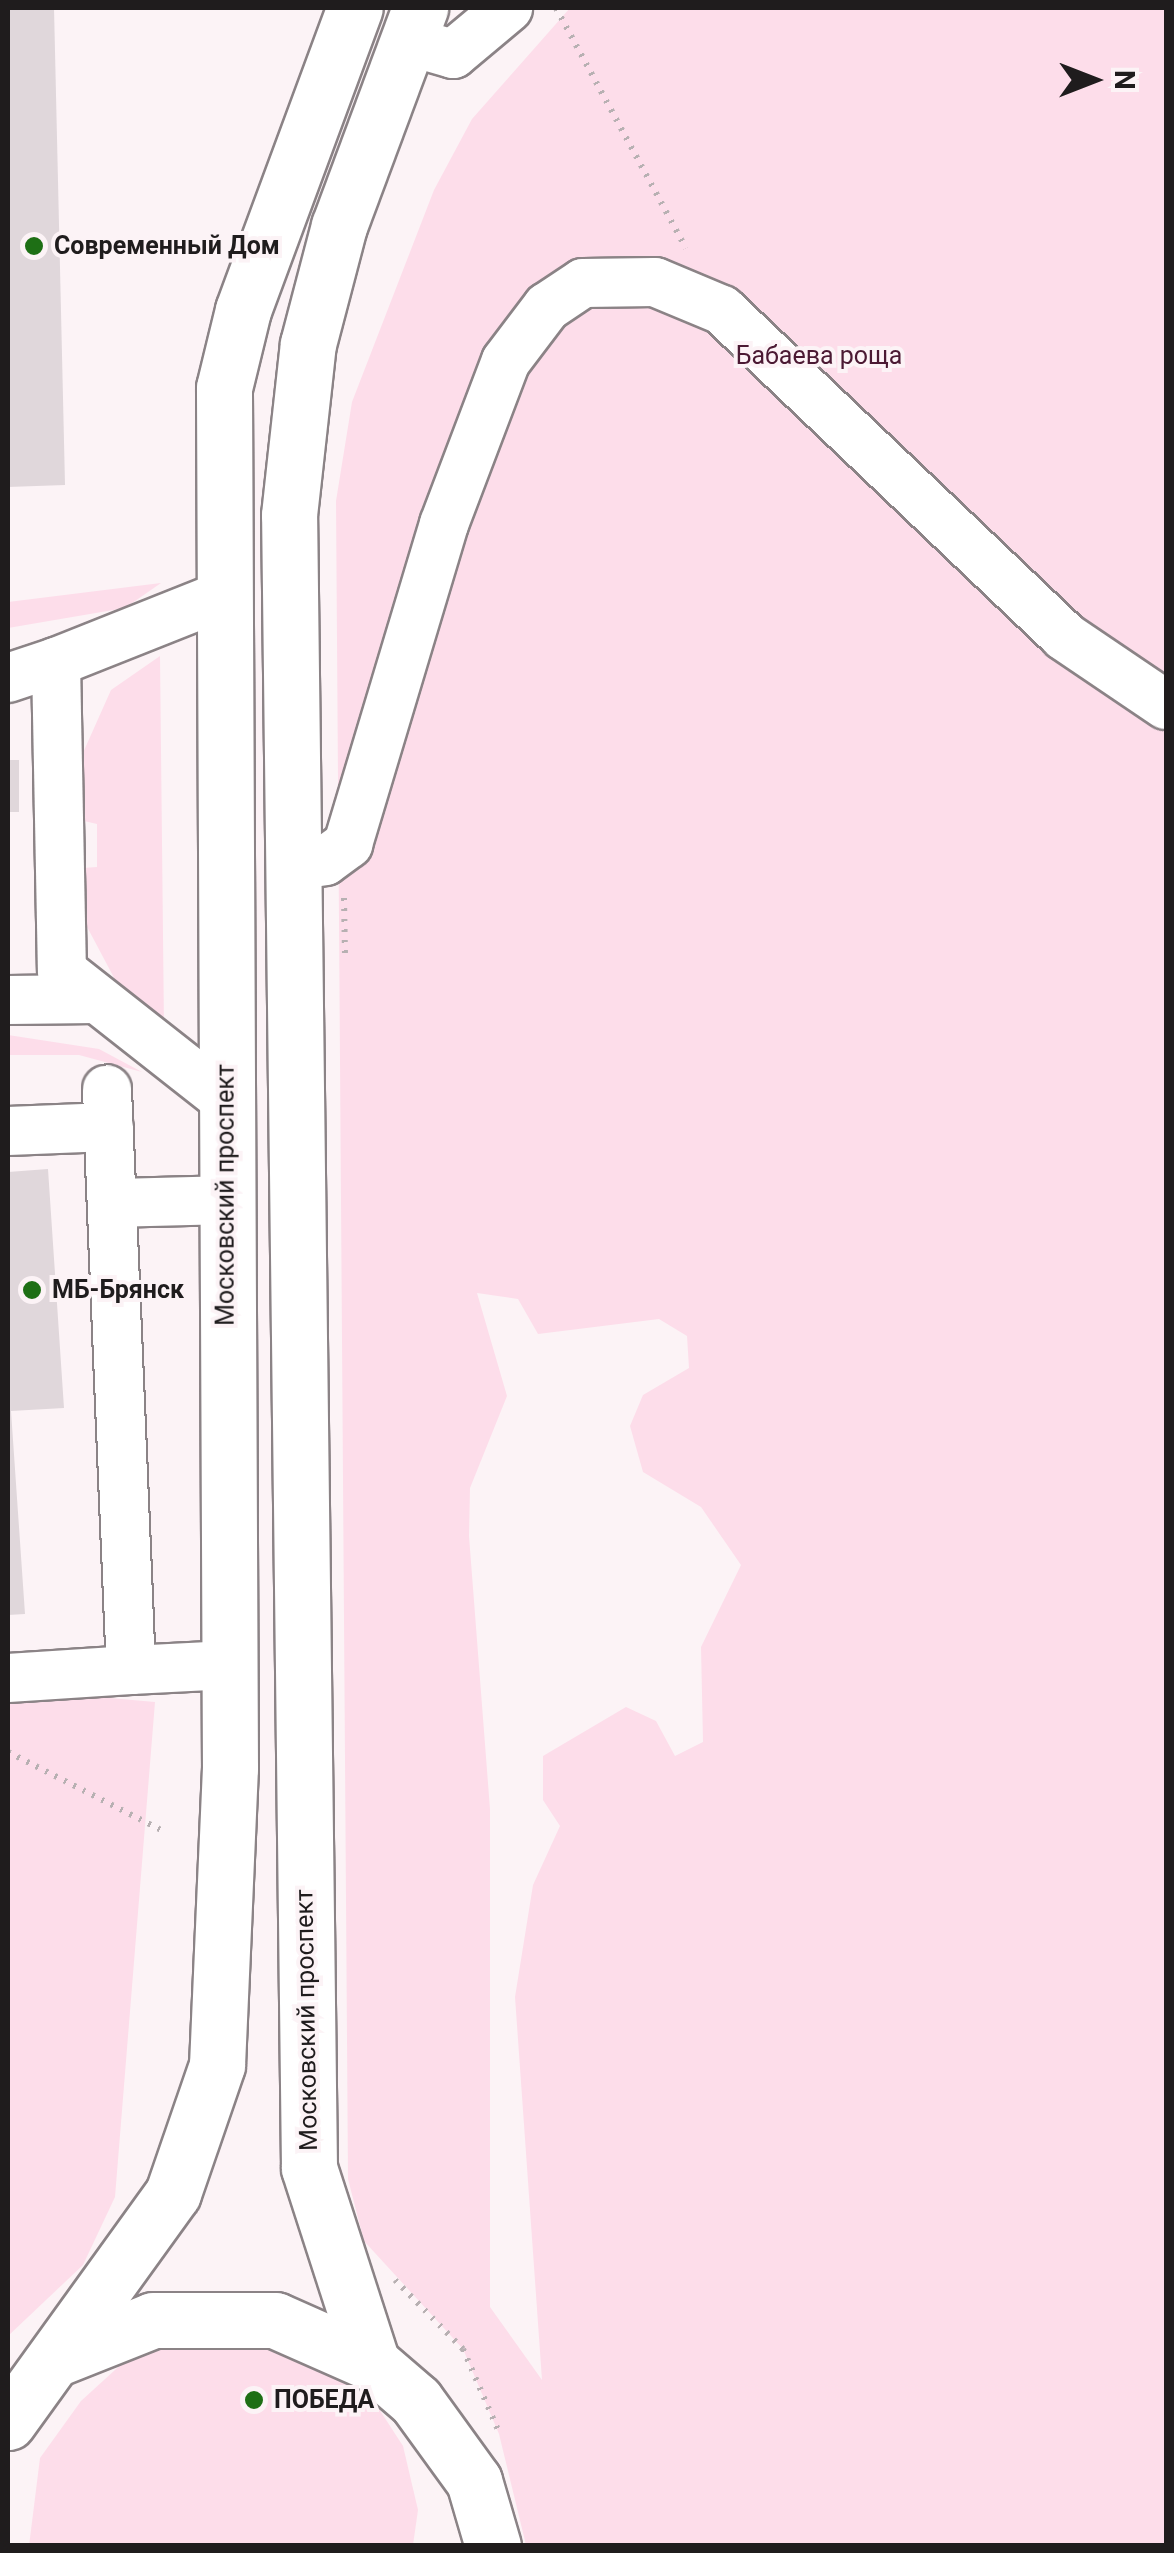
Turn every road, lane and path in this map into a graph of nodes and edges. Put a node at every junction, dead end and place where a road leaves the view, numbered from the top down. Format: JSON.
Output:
{"nodes":[{"id":1,"x":355,"y":8,"type":"edge"},
{"id":2,"x":508,"y":8,"type":"edge"},
{"id":3,"x":556,"y":8,"type":"edge"},
{"id":4,"x":414,"y":24,"type":"edge"},
{"id":5,"x":722,"y":310,"type":"junction"},
{"id":6,"x":222,"y":596,"type":"junction"},
{"id":7,"x":56,"y":662,"type":"junction"},
{"id":8,"x":8,"y":678,"type":"edge"},
{"id":9,"x":1166,"y":706,"type":"edge"},
{"id":10,"x":291,"y":866,"type":"junction"},
{"id":11,"x":96,"y":999,"type":"junction"},
{"id":12,"x":8,"y":1000,"type":"edge"},
{"id":13,"x":226,"y":1100,"type":"junction"},
{"id":14,"x":8,"y":1131,"type":"edge"},
{"id":15,"x":226,"y":1200,"type":"junction"},
{"id":16,"x":112,"y":1202,"type":"junction"},
{"id":17,"x":230,"y":1665,"type":"junction"},
{"id":18,"x":131,"y":1670,"type":"junction"},
{"id":19,"x":8,"y":1678,"type":"edge"},
{"id":20,"x":8,"y":1752,"type":"edge"},
{"id":21,"x":165,"y":1832,"type":"dead end"},
{"id":22,"x":384,"y":2266,"type":"dead end"},
{"id":23,"x":54,"y":2359,"type":"junction"},
{"id":24,"x":372,"y":2363,"type":"junction"},
{"id":25,"x":8,"y":2422,"type":"edge"},
{"id":26,"x":504,"y":2452,"type":"dead end"},
{"id":27,"x":493,"y":2546,"type":"edge"}],
"edges":[{"from":1,"to":6,"type":"main road","name":"Московский проспект"},
{"from":2,"to":4,"type":"lane"},
{"from":3,"to":5,"type":"path"},
{"from":4,"to":10,"type":"main road","name":"Московский проспект"},
{"from":5,"to":9,"type":"lane"},
{"from":5,"to":10,"type":"lane"},
{"from":6,"to":7,"type":"lane"},
{"from":6,"to":13,"type":"main road","name":"Московский проспект"},
{"from":7,"to":8,"type":"lane"},
{"from":7,"to":11,"type":"lane"},
{"from":10,"to":24,"type":"main road","name":"Московский проспект"},
{"from":11,"to":12,"type":"lane"},
{"from":11,"to":13,"type":"lane"},
{"from":13,"to":15,"type":"main road","name":"Московский проспект"},
{"from":14,"to":16,"type":"lane"},
{"from":15,"to":16,"type":"lane"},
{"from":15,"to":17,"type":"main road","name":"Московский проспект"},
{"from":16,"to":18,"type":"lane"},
{"from":17,"to":18,"type":"lane"},
{"from":17,"to":23,"type":"main road","name":"Московский проспект"},
{"from":18,"to":19,"type":"lane"},
{"from":20,"to":21,"type":"path"},
{"from":22,"to":26,"type":"path"},
{"from":23,"to":24,"type":"main road"},
{"from":23,"to":25,"type":"main road","name":"Московский проспект"},
{"from":24,"to":27,"type":"main road"}]}
